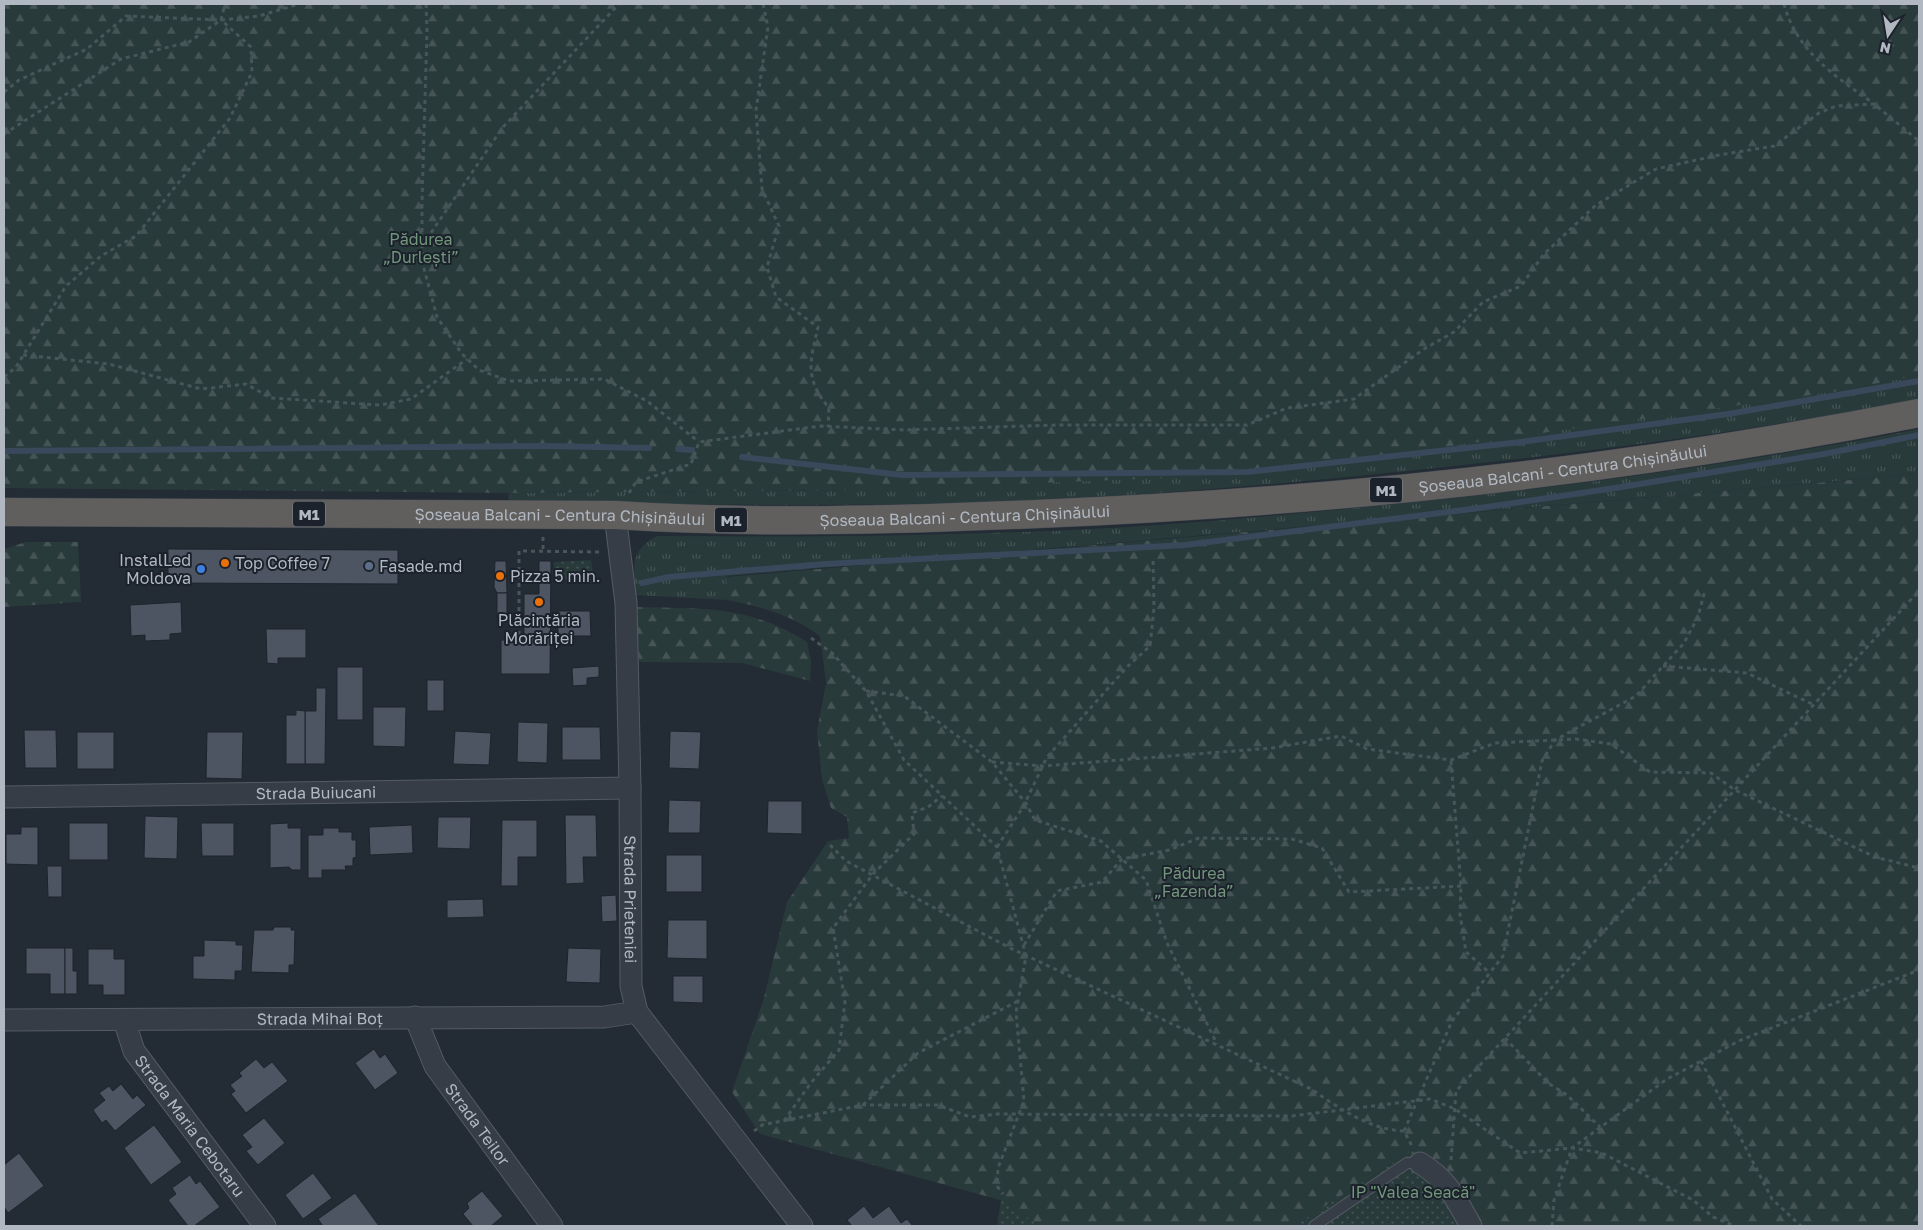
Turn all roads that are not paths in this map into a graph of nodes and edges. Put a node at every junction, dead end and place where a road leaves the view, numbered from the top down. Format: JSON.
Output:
{"nodes":[{"id":1,"x":1919,"y":413,"type":"edge"},
{"id":2,"x":4,"y":512,"type":"edge"},
{"id":3,"x":615,"y":515,"type":"junction"},
{"id":4,"x":630,"y":788,"type":"junction"},
{"id":5,"x":4,"y":797,"type":"edge"},
{"id":6,"x":636,"y":1012,"type":"junction"},
{"id":7,"x":415,"y":1017,"type":"junction"},
{"id":8,"x":4,"y":1020,"type":"edge"},
{"id":9,"x":124,"y":1020,"type":"junction"},
{"id":10,"x":1420,"y":1163,"type":"joint"},
{"id":11,"x":265,"y":1226,"type":"edge"},
{"id":12,"x":552,"y":1226,"type":"edge"},
{"id":13,"x":802,"y":1226,"type":"edge"},
{"id":14,"x":1314,"y":1226,"type":"edge"},
{"id":15,"x":1471,"y":1226,"type":"edge"}],
"edges":[{"from":1,"to":3,"type":"highway","name":"Șoseaua Balcani - Centura Chișinăului","number":"M1"},
{"from":2,"to":3,"type":"highway","name":"Șoseaua Balcani - Centura Chișinăului","number":"M1"},
{"from":3,"to":4,"type":"street","name":"Strada Prieteniei"},
{"from":4,"to":5,"type":"street","name":"Strada Buiucani"},
{"from":4,"to":6,"type":"street","name":"Strada Prieteniei"},
{"from":6,"to":7,"type":"street","name":"Strada Mihai Boț"},
{"from":6,"to":13,"type":"street","name":"Strada Prieteniei"},
{"from":7,"to":9,"type":"street","name":"Strada Mihai Boț"},
{"from":7,"to":12,"type":"street","name":"Strada Teilor"},
{"from":8,"to":9,"type":"street","name":"Strada Mihai Boț"},
{"from":9,"to":11,"type":"street","name":"Strada Maria Cebotaru"},
{"from":10,"to":14,"type":"lane"},
{"from":10,"to":15,"type":"street"}]}
